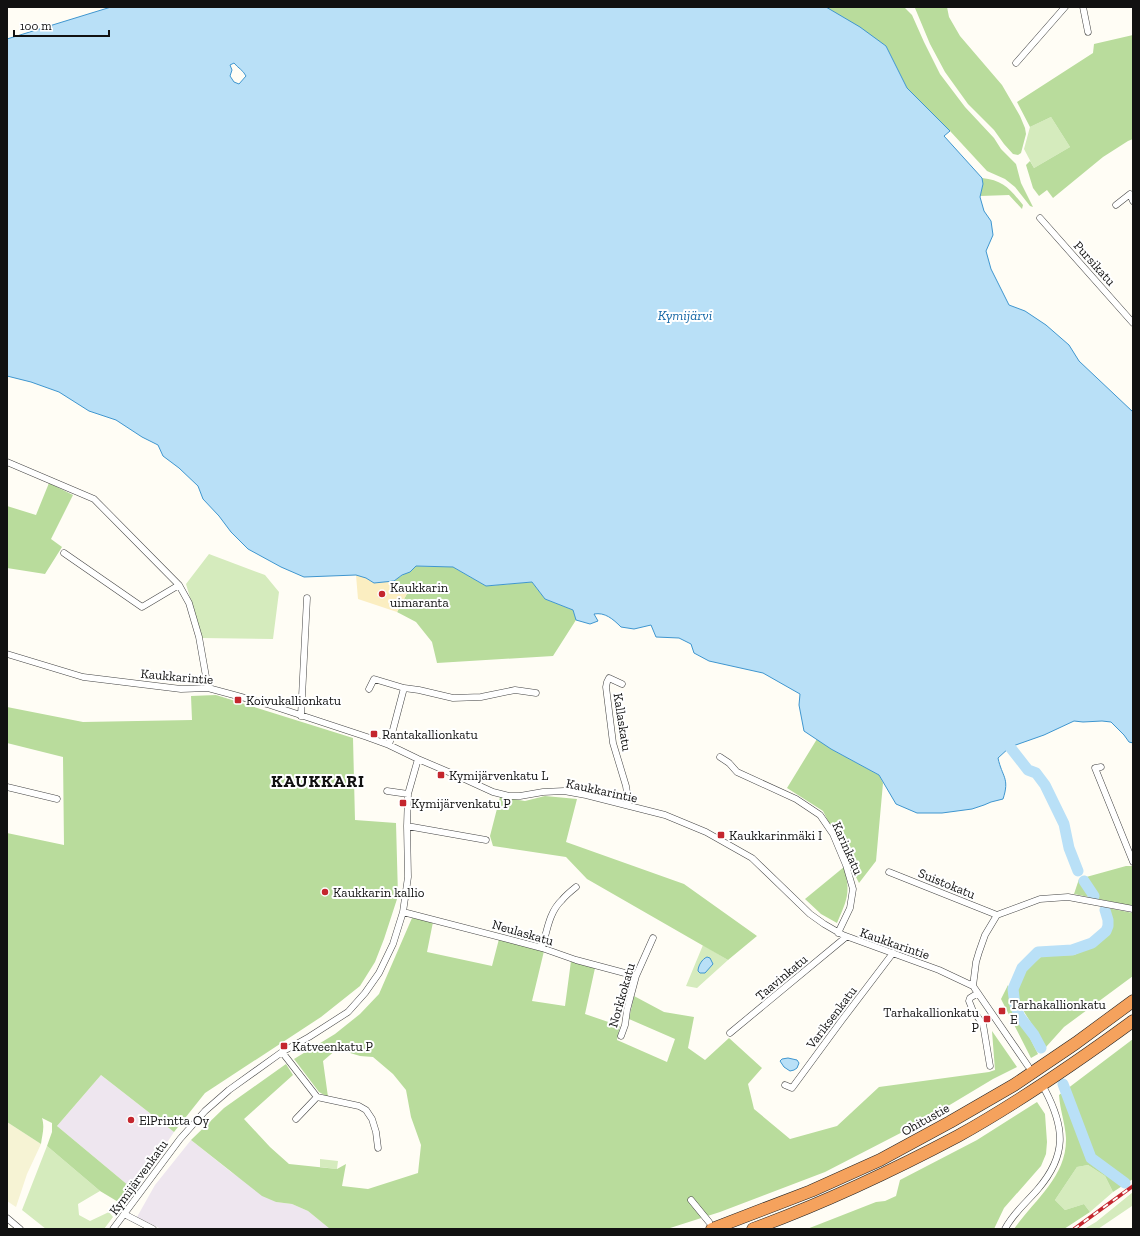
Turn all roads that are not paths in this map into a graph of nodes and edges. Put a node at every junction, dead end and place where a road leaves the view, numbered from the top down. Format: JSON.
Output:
{"nodes":[{"id":1,"x":1066,"y":7,"type":"edge"},
{"id":2,"x":1083,"y":7,"type":"edge"},
{"id":3,"x":1088,"y":32,"type":"dead end"},
{"id":4,"x":1016,"y":63,"type":"dead end"},
{"id":5,"x":1133,"y":200,"type":"edge"},
{"id":6,"x":1116,"y":205,"type":"dead end"},
{"id":7,"x":1040,"y":218,"type":"dead end"},
{"id":8,"x":1133,"y":323,"type":"edge"},
{"id":9,"x":7,"y":462,"type":"edge"},
{"id":10,"x":64,"y":553,"type":"dead end"},
{"id":11,"x":179,"y":585,"type":"junction"},
{"id":12,"x":307,"y":598,"type":"dead end"},
{"id":13,"x":7,"y":654,"type":"edge"},
{"id":14,"x":622,"y":684,"type":"dead end"},
{"id":15,"x":208,"y":688,"type":"junction"},
{"id":16,"x":404,"y":688,"type":"junction"},
{"id":17,"x":369,"y":689,"type":"dead end"},
{"id":18,"x":536,"y":693,"type":"dead end"},
{"id":19,"x":301,"y":716,"type":"junction"},
{"id":20,"x":389,"y":745,"type":"junction"},
{"id":21,"x":720,"y":757,"type":"dead end"},
{"id":22,"x":418,"y":759,"type":"junction"},
{"id":23,"x":1101,"y":767,"type":"dead end"},
{"id":24,"x":7,"y":787,"type":"edge"},
{"id":25,"x":387,"y":791,"type":"dead end"},
{"id":26,"x":408,"y":794,"type":"junction"},
{"id":27,"x":57,"y":799,"type":"dead end"},
{"id":28,"x":629,"y":806,"type":"junction"},
{"id":29,"x":407,"y":826,"type":"junction"},
{"id":30,"x":486,"y":840,"type":"dead end"},
{"id":31,"x":1133,"y":862,"type":"edge"},
{"id":32,"x":889,"y":872,"type":"dead end"},
{"id":33,"x":576,"y":887,"type":"dead end"},
{"id":34,"x":1133,"y":909,"type":"edge"},
{"id":35,"x":403,"y":912,"type":"junction"},
{"id":36,"x":997,"y":915,"type":"junction"},
{"id":37,"x":838,"y":933,"type":"junction"},
{"id":38,"x":846,"y":937,"type":"junction"},
{"id":39,"x":653,"y":938,"type":"dead end"},
{"id":40,"x":542,"y":948,"type":"junction"},
{"id":41,"x":893,"y":953,"type":"junction"},
{"id":42,"x":636,"y":976,"type":"junction"},
{"id":43,"x":973,"y":986,"type":"junction"},
{"id":44,"x":978,"y":993,"type":"junction"},
{"id":45,"x":1133,"y":1001,"type":"edge"},
{"id":46,"x":1133,"y":1021,"type":"edge"},
{"id":47,"x":730,"y":1034,"type":"dead end"},
{"id":48,"x":621,"y":1036,"type":"dead end"},
{"id":49,"x":282,"y":1052,"type":"junction"},
{"id":50,"x":990,"y":1066,"type":"dead end"},
{"id":51,"x":1028,"y":1066,"type":"dead end"},
{"id":52,"x":785,"y":1085,"type":"dead end"},
{"id":53,"x":1045,"y":1090,"type":"dead end"},
{"id":54,"x":317,"y":1097,"type":"junction"},
{"id":55,"x":296,"y":1119,"type":"dead end"},
{"id":56,"x":378,"y":1148,"type":"dead end"},
{"id":57,"x":691,"y":1200,"type":"dead end"},
{"id":58,"x":124,"y":1214,"type":"junction"},
{"id":59,"x":7,"y":1218,"type":"edge"},
{"id":60,"x":710,"y":1226,"type":"edge"},
{"id":61,"x":20,"y":1229,"type":"edge"},
{"id":62,"x":113,"y":1229,"type":"edge"},
{"id":63,"x":153,"y":1229,"type":"edge"},
{"id":64,"x":754,"y":1229,"type":"edge"},
{"id":65,"x":1005,"y":1229,"type":"edge"}],
"edges":[{"from":1,"to":4,"type":"street"},
{"from":2,"to":3,"type":"street"},
{"from":5,"to":6,"type":"street"},
{"from":7,"to":8,"type":"street","name":"Pursikatu"},
{"from":9,"to":11,"type":"street"},
{"from":10,"to":11,"type":"street"},
{"from":11,"to":15,"type":"street"},
{"from":12,"to":19,"type":"street"},
{"from":13,"to":15,"type":"street","name":"Kaukkarintie"},
{"from":14,"to":28,"type":"street","name":"Kallaskatu"},
{"from":15,"to":19,"type":"street","name":"Kaukkarintie"},
{"from":16,"to":17,"type":"street"},
{"from":16,"to":18,"type":"street"},
{"from":16,"to":20,"type":"street"},
{"from":19,"to":20,"type":"street","name":"Kaukkarintie"},
{"from":20,"to":22,"type":"street","name":"Kaukkarintie"},
{"from":21,"to":37,"type":"street","name":"Karinkatu"},
{"from":22,"to":26,"type":"street","name":"Kymijärvenkatu"},
{"from":22,"to":28,"type":"street","name":"Kaukkarintie"},
{"from":23,"to":31,"type":"street"},
{"from":24,"to":27,"type":"street"},
{"from":25,"to":26,"type":"street"},
{"from":26,"to":29,"type":"street","name":"Kymijärvenkatu"},
{"from":28,"to":37,"type":"street","name":"Kaukkarintie"},
{"from":29,"to":30,"type":"street"},
{"from":29,"to":35,"type":"street","name":"Kymijärvenkatu"},
{"from":32,"to":36,"type":"street","name":"Suistokatu"},
{"from":33,"to":40,"type":"street"},
{"from":34,"to":36,"type":"street"},
{"from":35,"to":40,"type":"street","name":"Neulaskatu"},
{"from":35,"to":49,"type":"street","name":"Kymijärvenkatu"},
{"from":36,"to":43,"type":"street"},
{"from":37,"to":38,"type":"street","name":"Kaukkarintie"},
{"from":38,"to":41,"type":"street","name":"Kaukkarintie"},
{"from":38,"to":47,"type":"street","name":"Taavinkatu"},
{"from":39,"to":42,"type":"street","name":"Norkkokatu"},
{"from":40,"to":42,"type":"street","name":"Neulaskatu"},
{"from":41,"to":43,"type":"street","name":"Kaukkarintie"},
{"from":41,"to":52,"type":"street","name":"Variksenkatu"},
{"from":42,"to":48,"type":"street","name":"Norkkokatu"},
{"from":43,"to":44,"type":"street","name":"Kaukkarintie"},
{"from":44,"to":50,"type":"street"},
{"from":44,"to":51,"type":"street","name":"Kaukkarintie"},
{"from":45,"to":60,"type":"highway","name":"Ohitustie"},
{"from":46,"to":64,"type":"highway"},
{"from":49,"to":54,"type":"street"},
{"from":49,"to":58,"type":"street","name":"Kymijärvenkatu"},
{"from":53,"to":65,"type":"street"},
{"from":54,"to":55,"type":"street"},
{"from":54,"to":56,"type":"street"},
{"from":57,"to":60,"type":"street"},
{"from":58,"to":62,"type":"street","name":"Kymijärvenkatu"},
{"from":58,"to":63,"type":"street"},
{"from":59,"to":61,"type":"street"}]}
